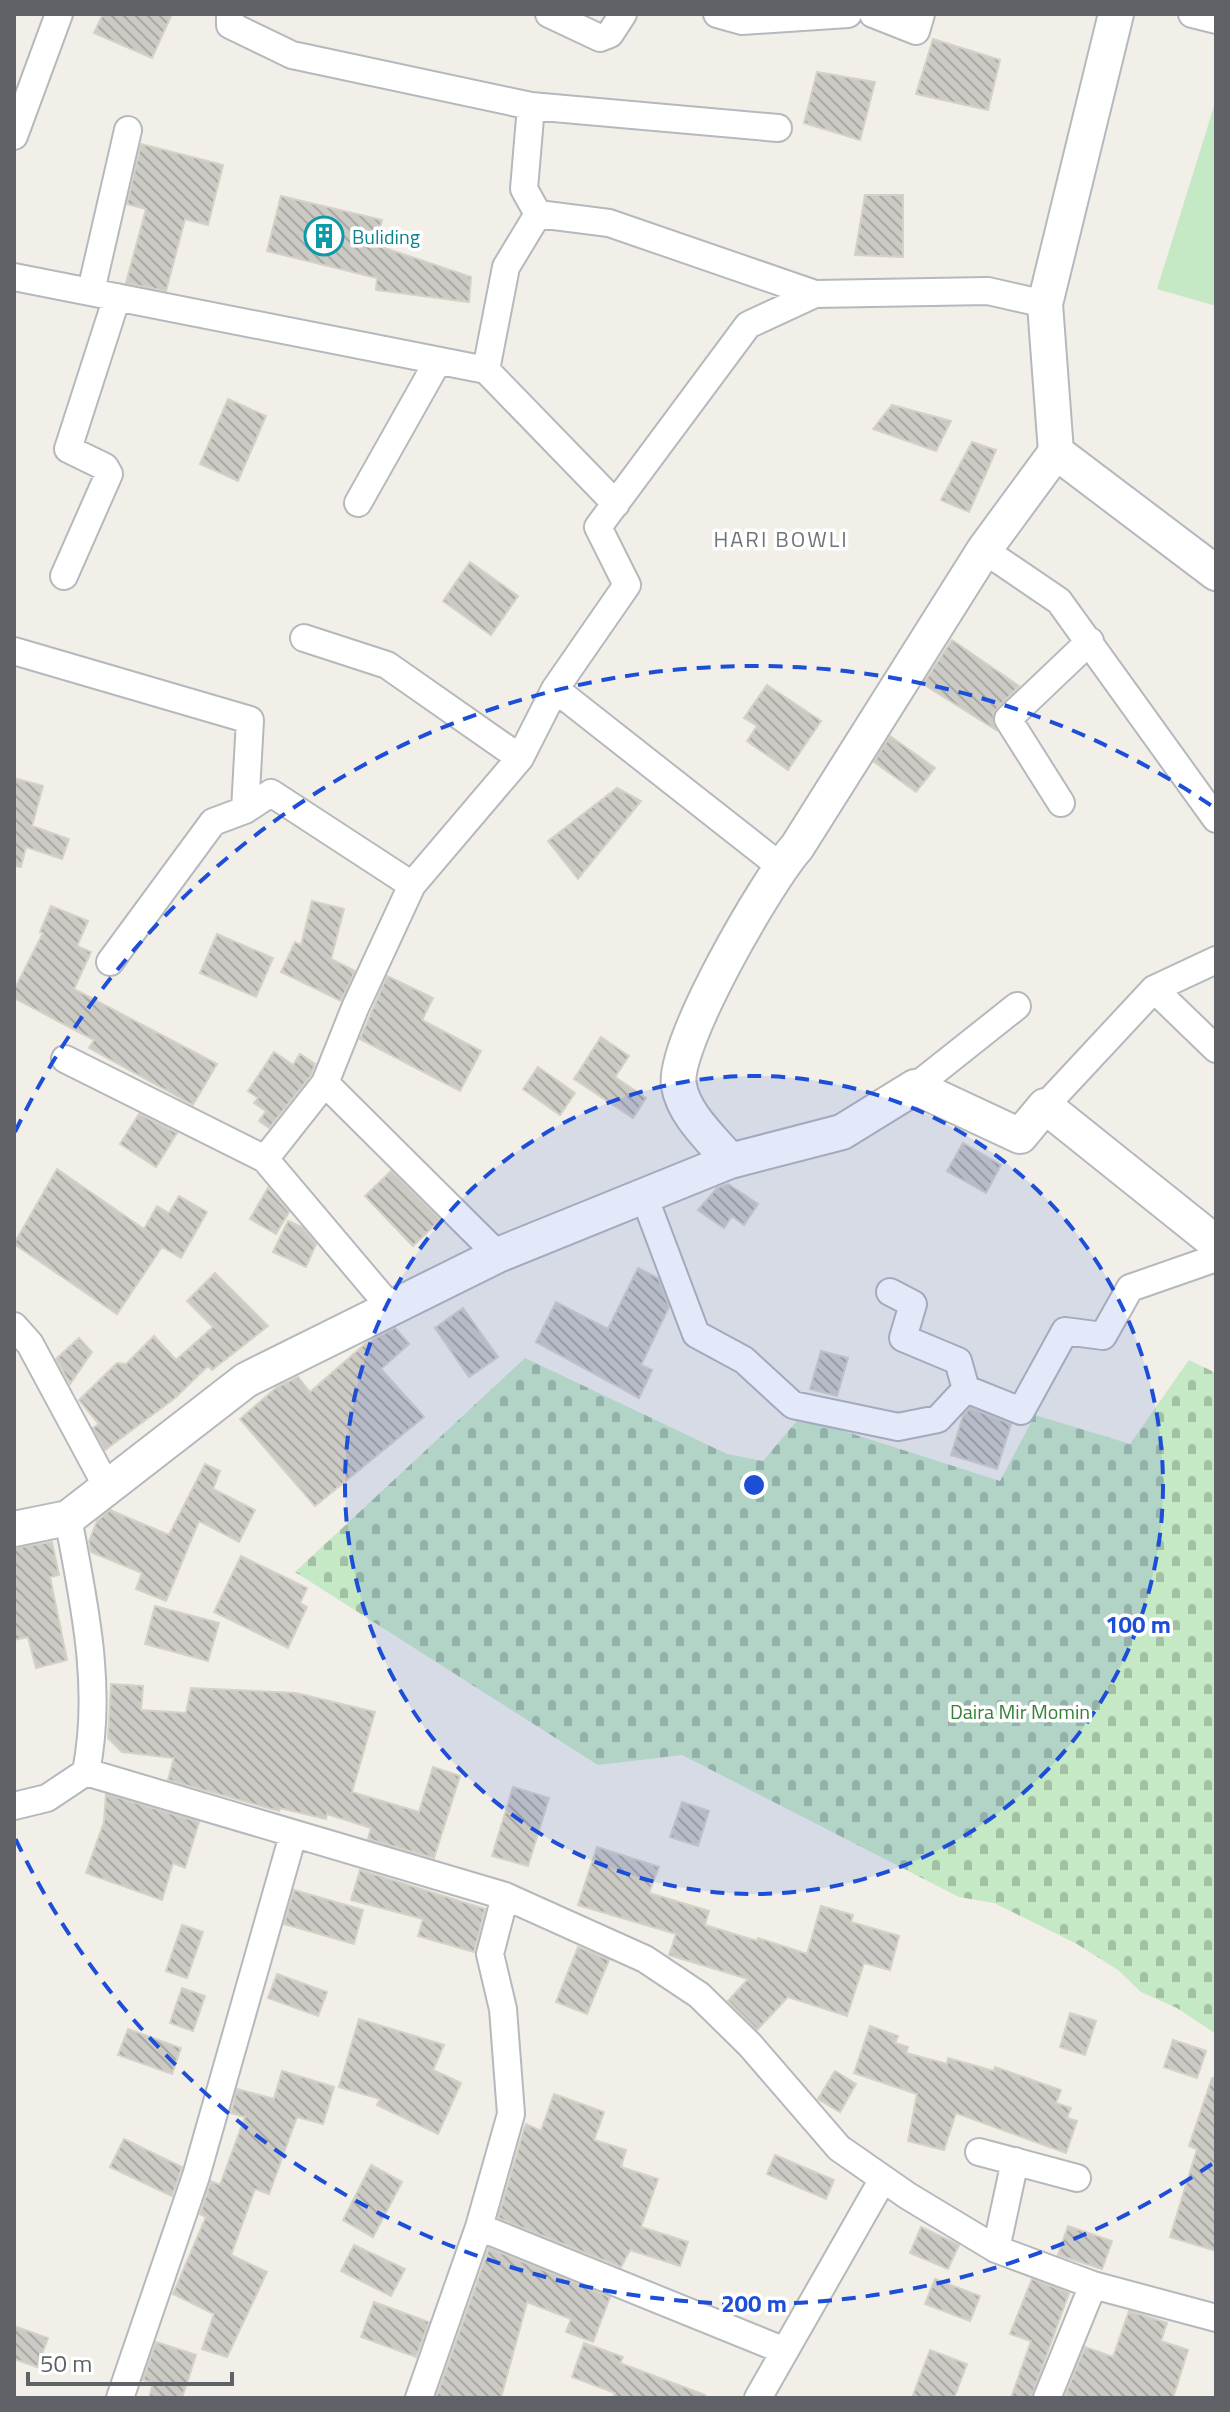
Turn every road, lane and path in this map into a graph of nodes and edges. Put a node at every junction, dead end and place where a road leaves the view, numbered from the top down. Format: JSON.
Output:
{"nodes":[{"id":1,"x":59,"y":14,"type":"edge"},
{"id":2,"x":230,"y":14,"type":"edge"},
{"id":3,"x":549,"y":14,"type":"edge"},
{"id":4,"x":623,"y":14,"type":"edge"},
{"id":5,"x":717,"y":14,"type":"edge"},
{"id":6,"x":848,"y":14,"type":"edge"},
{"id":7,"x":873,"y":14,"type":"edge"},
{"id":8,"x":921,"y":14,"type":"edge"},
{"id":9,"x":1116,"y":14,"type":"edge"},
{"id":10,"x":1192,"y":14,"type":"edge"},
{"id":11,"x":1216,"y":20,"type":"edge"},
{"id":12,"x":531,"y":106,"type":"junction"},
{"id":13,"x":778,"y":128,"type":"dead end"},
{"id":14,"x":128,"y":130,"type":"dead end"},
{"id":15,"x":14,"y":136,"type":"edge"},
{"id":16,"x":538,"y":214,"type":"junction"},
{"id":17,"x":14,"y":277,"type":"edge"},
{"id":18,"x":104,"y":294,"type":"junction"},
{"id":19,"x":815,"y":294,"type":"junction"},
{"id":20,"x":1045,"y":304,"type":"junction"},
{"id":21,"x":438,"y":361,"type":"junction"},
{"id":22,"x":486,"y":370,"type":"junction"},
{"id":23,"x":1056,"y":452,"type":"junction"},
{"id":24,"x":358,"y":503,"type":"dead end"},
{"id":25,"x":616,"y":504,"type":"junction"},
{"id":26,"x":984,"y":550,"type":"junction"},
{"id":27,"x":1216,"y":573,"type":"edge"},
{"id":28,"x":64,"y":576,"type":"dead end"},
{"id":29,"x":304,"y":638,"type":"dead end"},
{"id":30,"x":1090,"y":641,"type":"junction"},
{"id":31,"x":14,"y":651,"type":"edge"},
{"id":32,"x":555,"y":689,"type":"junction"},
{"id":33,"x":520,"y":758,"type":"junction"},
{"id":34,"x":1061,"y":803,"type":"dead end"},
{"id":35,"x":245,"y":810,"type":"junction"},
{"id":36,"x":1216,"y":819,"type":"edge"},
{"id":37,"x":780,"y":866,"type":"junction"},
{"id":38,"x":412,"y":885,"type":"junction"},
{"id":39,"x":1216,"y":960,"type":"edge"},
{"id":40,"x":110,"y":962,"type":"dead end"},
{"id":41,"x":1154,"y":989,"type":"junction"},
{"id":42,"x":1017,"y":1006,"type":"dead end"},
{"id":43,"x":1216,"y":1049,"type":"edge"},
{"id":44,"x":65,"y":1059,"type":"dead end"},
{"id":45,"x":325,"y":1083,"type":"junction"},
{"id":46,"x":915,"y":1087,"type":"junction"},
{"id":47,"x":1045,"y":1106,"type":"junction"},
{"id":48,"x":265,"y":1159,"type":"junction"},
{"id":49,"x":730,"y":1161,"type":"junction"},
{"id":50,"x":644,"y":1196,"type":"junction"},
{"id":51,"x":1216,"y":1243,"type":"edge"},
{"id":52,"x":498,"y":1255,"type":"junction"},
{"id":53,"x":1216,"y":1258,"type":"edge"},
{"id":54,"x":890,"y":1292,"type":"dead end"},
{"id":55,"x":391,"y":1308,"type":"junction"},
{"id":56,"x":14,"y":1326,"type":"edge"},
{"id":57,"x":966,"y":1389,"type":"junction"},
{"id":58,"x":107,"y":1487,"type":"junction"},
{"id":59,"x":68,"y":1518,"type":"junction"},
{"id":60,"x":14,"y":1529,"type":"edge"},
{"id":61,"x":86,"y":1772,"type":"junction"},
{"id":62,"x":14,"y":1806,"type":"edge"},
{"id":63,"x":293,"y":1835,"type":"junction"},
{"id":64,"x":505,"y":1896,"type":"junction"},
{"id":65,"x":979,"y":2152,"type":"dead end"},
{"id":66,"x":1015,"y":2161,"type":"junction"},
{"id":67,"x":1077,"y":2178,"type":"dead end"},
{"id":68,"x":883,"y":2179,"type":"junction"},
{"id":69,"x":479,"y":2227,"type":"junction"},
{"id":70,"x":996,"y":2249,"type":"junction"},
{"id":71,"x":1093,"y":2285,"type":"junction"},
{"id":72,"x":1216,"y":2318,"type":"edge"},
{"id":73,"x":785,"y":2351,"type":"junction"},
{"id":74,"x":120,"y":2398,"type":"edge"},
{"id":75,"x":419,"y":2398,"type":"edge"},
{"id":76,"x":758,"y":2398,"type":"edge"},
{"id":77,"x":1047,"y":2398,"type":"edge"}],
"edges":[{"from":1,"to":15,"type":"street"},
{"from":2,"to":12,"type":"street"},
{"from":3,"to":4,"type":"street"},
{"from":5,"to":6,"type":"street"},
{"from":7,"to":8,"type":"street"},
{"from":9,"to":20,"type":"street"},
{"from":10,"to":11,"type":"street"},
{"from":12,"to":13,"type":"street"},
{"from":12,"to":16,"type":"street"},
{"from":14,"to":18,"type":"street"},
{"from":16,"to":19,"type":"street"},
{"from":16,"to":22,"type":"street"},
{"from":17,"to":18,"type":"street"},
{"from":18,"to":21,"type":"street"},
{"from":18,"to":28,"type":"street"},
{"from":19,"to":20,"type":"street"},
{"from":19,"to":25,"type":"street"},
{"from":20,"to":23,"type":"street"},
{"from":21,"to":22,"type":"street"},
{"from":21,"to":24,"type":"street"},
{"from":22,"to":25,"type":"street"},
{"from":23,"to":26,"type":"street"},
{"from":23,"to":27,"type":"street"},
{"from":25,"to":32,"type":"street"},
{"from":26,"to":30,"type":"street"},
{"from":26,"to":37,"type":"street"},
{"from":29,"to":33,"type":"street"},
{"from":30,"to":34,"type":"street"},
{"from":30,"to":36,"type":"street"},
{"from":31,"to":35,"type":"street"},
{"from":32,"to":33,"type":"street"},
{"from":32,"to":37,"type":"street"},
{"from":33,"to":38,"type":"street"},
{"from":35,"to":38,"type":"street"},
{"from":35,"to":40,"type":"street"},
{"from":37,"to":49,"type":"street"},
{"from":38,"to":45,"type":"street"},
{"from":39,"to":41,"type":"street"},
{"from":41,"to":43,"type":"street"},
{"from":41,"to":47,"type":"street"},
{"from":42,"to":46,"type":"street"},
{"from":44,"to":48,"type":"street"},
{"from":45,"to":48,"type":"street"},
{"from":45,"to":52,"type":"street"},
{"from":46,"to":47,"type":"street"},
{"from":46,"to":49,"type":"street"},
{"from":47,"to":51,"type":"street"},
{"from":48,"to":55,"type":"street"},
{"from":49,"to":50,"type":"street"},
{"from":50,"to":52,"type":"street"},
{"from":50,"to":57,"type":"street"},
{"from":52,"to":55,"type":"street"},
{"from":53,"to":57,"type":"street"},
{"from":54,"to":57,"type":"street"},
{"from":55,"to":58,"type":"street"},
{"from":56,"to":58,"type":"street"},
{"from":58,"to":59,"type":"street"},
{"from":59,"to":60,"type":"street"},
{"from":59,"to":61,"type":"street"},
{"from":61,"to":62,"type":"street"},
{"from":61,"to":63,"type":"street"},
{"from":63,"to":64,"type":"street"},
{"from":63,"to":74,"type":"street"},
{"from":64,"to":68,"type":"street"},
{"from":64,"to":69,"type":"street"},
{"from":65,"to":66,"type":"street"},
{"from":66,"to":67,"type":"street"},
{"from":66,"to":70,"type":"street"},
{"from":68,"to":70,"type":"street"},
{"from":68,"to":73,"type":"street"},
{"from":69,"to":73,"type":"street"},
{"from":69,"to":75,"type":"street"},
{"from":70,"to":71,"type":"street"},
{"from":71,"to":72,"type":"street"},
{"from":71,"to":77,"type":"street"},
{"from":73,"to":76,"type":"street"}]}
